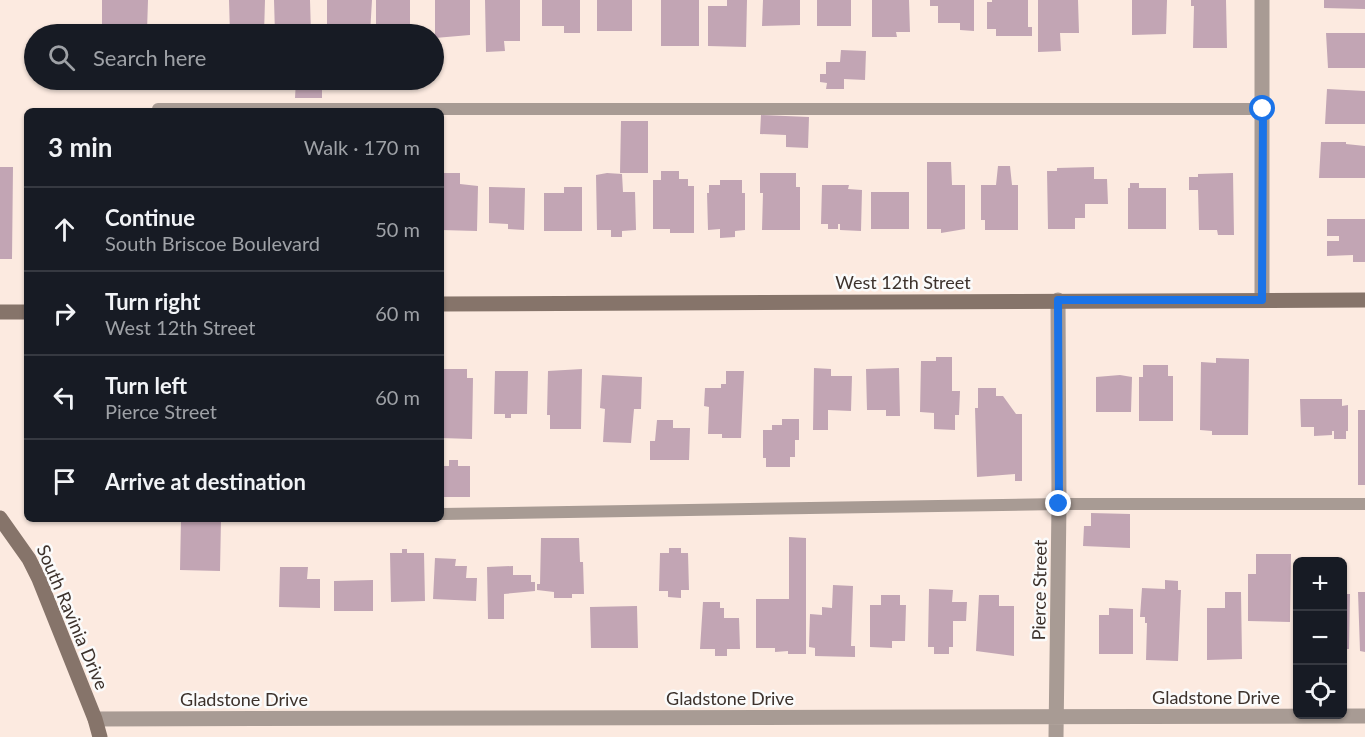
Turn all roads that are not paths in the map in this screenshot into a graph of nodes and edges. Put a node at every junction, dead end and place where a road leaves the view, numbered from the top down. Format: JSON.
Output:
{"nodes":[{"id":1,"x":1262,"y":0,"type":"edge"},
{"id":2,"x":444,"y":109,"type":"edge"},
{"id":3,"x":1263,"y":109,"type":"junction"},
{"id":4,"x":1058,"y":300,"type":"junction"},
{"id":5,"x":1262,"y":300,"type":"junction"},
{"id":6,"x":1365,"y":300,"type":"edge"},
{"id":7,"x":444,"y":304,"type":"edge"},
{"id":8,"x":0,"y":312,"type":"edge"},
{"id":9,"x":24,"y":312,"type":"edge"},
{"id":10,"x":1059,"y":504,"type":"junction"},
{"id":11,"x":1365,"y":504,"type":"edge"},
{"id":12,"x":444,"y":514,"type":"edge"},
{"id":13,"x":0,"y":518,"type":"edge"},
{"id":14,"x":1365,"y":716,"type":"edge"},
{"id":15,"x":1057,"y":717,"type":"junction"},
{"id":16,"x":95,"y":719,"type":"junction"},
{"id":17,"x":100,"y":737,"type":"edge"},
{"id":18,"x":1056,"y":737,"type":"edge"}],
"edges":[{"from":1,"to":3,"type":"street"},
{"from":2,"to":3,"type":"lane"},
{"from":3,"to":5,"type":"street"},
{"from":4,"to":5,"type":"street","name":"West 12th Street"},
{"from":4,"to":7,"type":"street","name":"West 12th Street"},
{"from":4,"to":10,"type":"street","name":"Pierce Street"},
{"from":5,"to":6,"type":"street","name":"West 12th Street"},
{"from":8,"to":9,"type":"street"},
{"from":10,"to":11,"type":"lane"},
{"from":10,"to":12,"type":"lane"},
{"from":10,"to":15,"type":"street","name":"Pierce Street"},
{"from":13,"to":16,"type":"street","name":"South Ravinia Drive"},
{"from":14,"to":15,"type":"street","name":"Gladstone Drive"},
{"from":15,"to":16,"type":"street","name":"Gladstone Drive"},
{"from":15,"to":18,"type":"street","name":"Pierce Street"},
{"from":16,"to":17,"type":"street","name":"South Ravinia Drive"}]}
